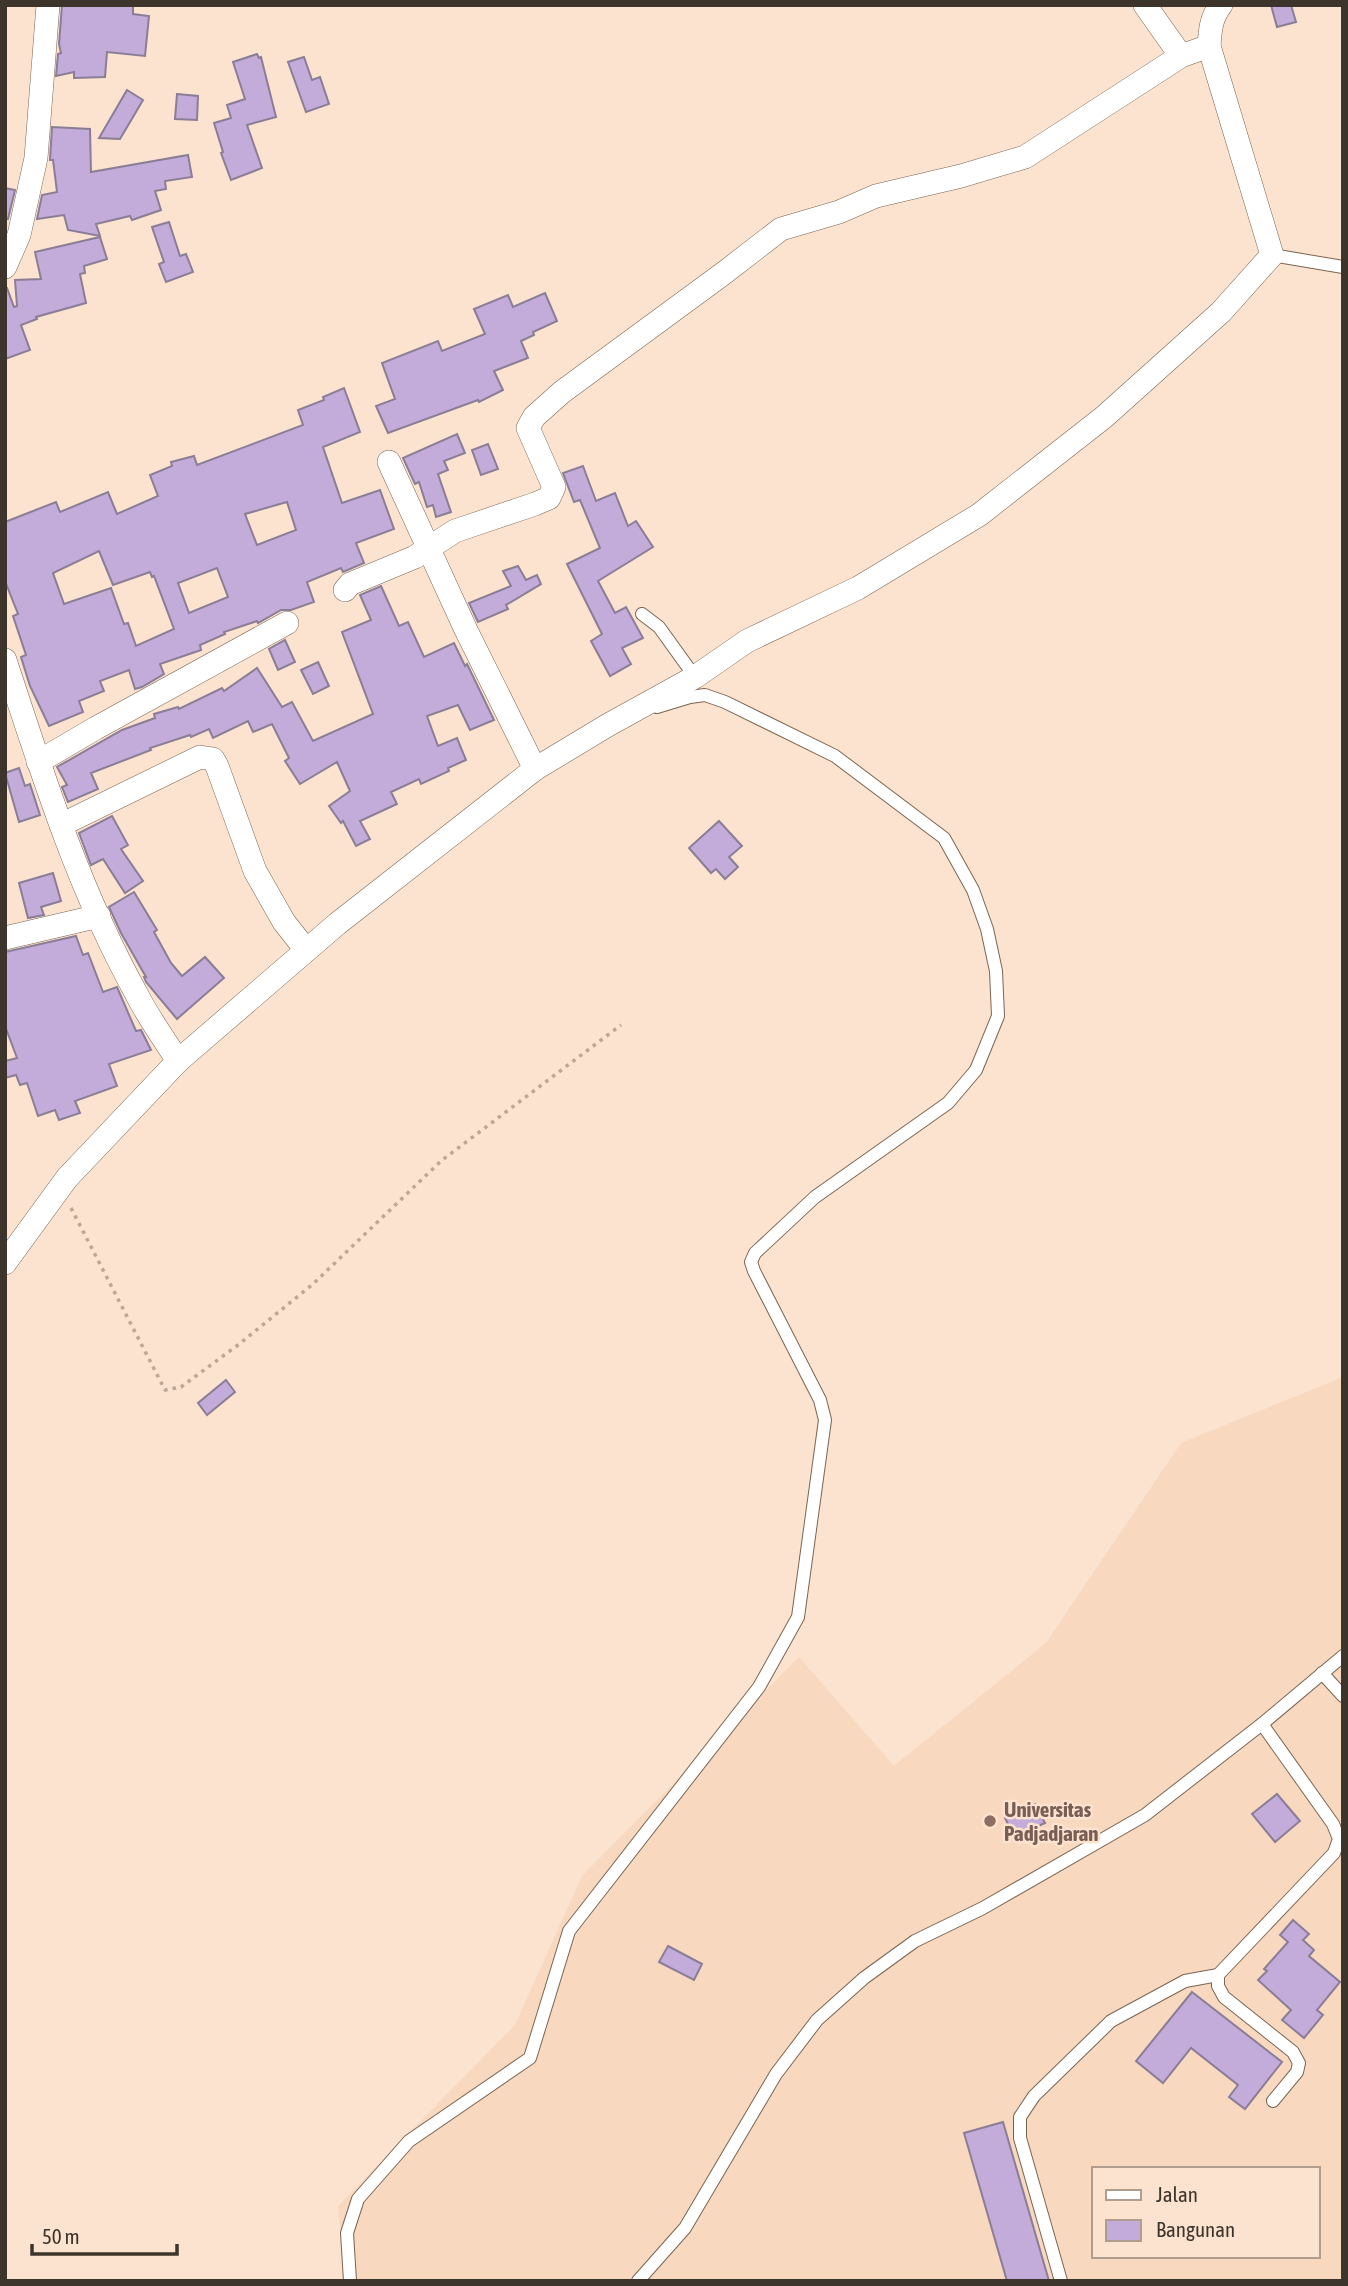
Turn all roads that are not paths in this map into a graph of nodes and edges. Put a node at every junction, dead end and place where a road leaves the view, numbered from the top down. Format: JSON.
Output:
{"nodes":[{"id":1,"x":48,"y":5,"type":"edge"},
{"id":2,"x":1146,"y":5,"type":"edge"},
{"id":3,"x":1222,"y":5,"type":"edge"},
{"id":4,"x":1209,"y":46,"type":"junction"},
{"id":5,"x":1181,"y":56,"type":"junction"},
{"id":6,"x":1272,"y":255,"type":"junction"},
{"id":7,"x":5,"y":267,"type":"edge"},
{"id":8,"x":1343,"y":267,"type":"edge"},
{"id":9,"x":389,"y":462,"type":"dead end"},
{"id":10,"x":429,"y":546,"type":"junction"},
{"id":11,"x":345,"y":590,"type":"dead end"},
{"id":12,"x":642,"y":614,"type":"dead end"},
{"id":13,"x":287,"y":623,"type":"dead end"},
{"id":14,"x":5,"y":660,"type":"edge"},
{"id":15,"x":695,"y":677,"type":"junction"},
{"id":16,"x":608,"y":725,"type":"junction"},
{"id":17,"x":38,"y":762,"type":"junction"},
{"id":18,"x":535,"y":769,"type":"junction"},
{"id":19,"x":61,"y":825,"type":"junction"},
{"id":20,"x":99,"y":916,"type":"junction"},
{"id":21,"x":5,"y":938,"type":"edge"},
{"id":22,"x":306,"y":950,"type":"junction"},
{"id":23,"x":178,"y":1061,"type":"junction"},
{"id":24,"x":5,"y":1263,"type":"edge"},
{"id":25,"x":1343,"y":1656,"type":"edge"},
{"id":26,"x":1322,"y":1673,"type":"junction"},
{"id":27,"x":1343,"y":1696,"type":"edge"},
{"id":28,"x":1262,"y":1724,"type":"junction"},
{"id":29,"x":1341,"y":1839,"type":"edge"},
{"id":30,"x":1218,"y":1975,"type":"junction"},
{"id":31,"x":1273,"y":2101,"type":"dead end"},
{"id":32,"x":349,"y":2281,"type":"edge"},
{"id":33,"x":638,"y":2281,"type":"edge"},
{"id":34,"x":1061,"y":2281,"type":"edge"}],
"edges":[{"from":1,"to":7,"type":"street"},
{"from":2,"to":5,"type":"street"},
{"from":3,"to":4,"type":"street"},
{"from":4,"to":5,"type":"street"},
{"from":4,"to":6,"type":"street"},
{"from":5,"to":10,"type":"street"},
{"from":6,"to":8,"type":"lane"},
{"from":6,"to":15,"type":"street"},
{"from":9,"to":10,"type":"street"},
{"from":10,"to":11,"type":"street"},
{"from":10,"to":18,"type":"street"},
{"from":12,"to":15,"type":"lane"},
{"from":13,"to":17,"type":"street"},
{"from":14,"to":17,"type":"street"},
{"from":15,"to":16,"type":"street"},
{"from":16,"to":18,"type":"street"},
{"from":16,"to":32,"type":"lane"},
{"from":17,"to":19,"type":"street"},
{"from":18,"to":22,"type":"street"},
{"from":19,"to":20,"type":"street"},
{"from":19,"to":22,"type":"street"},
{"from":20,"to":21,"type":"street"},
{"from":20,"to":23,"type":"street"},
{"from":22,"to":23,"type":"street"},
{"from":23,"to":24,"type":"street"},
{"from":25,"to":26,"type":"lane"},
{"from":26,"to":27,"type":"lane"},
{"from":26,"to":28,"type":"lane"},
{"from":28,"to":29,"type":"lane"},
{"from":28,"to":33,"type":"lane"},
{"from":29,"to":30,"type":"lane"},
{"from":30,"to":31,"type":"lane"},
{"from":30,"to":34,"type":"lane"}]}
